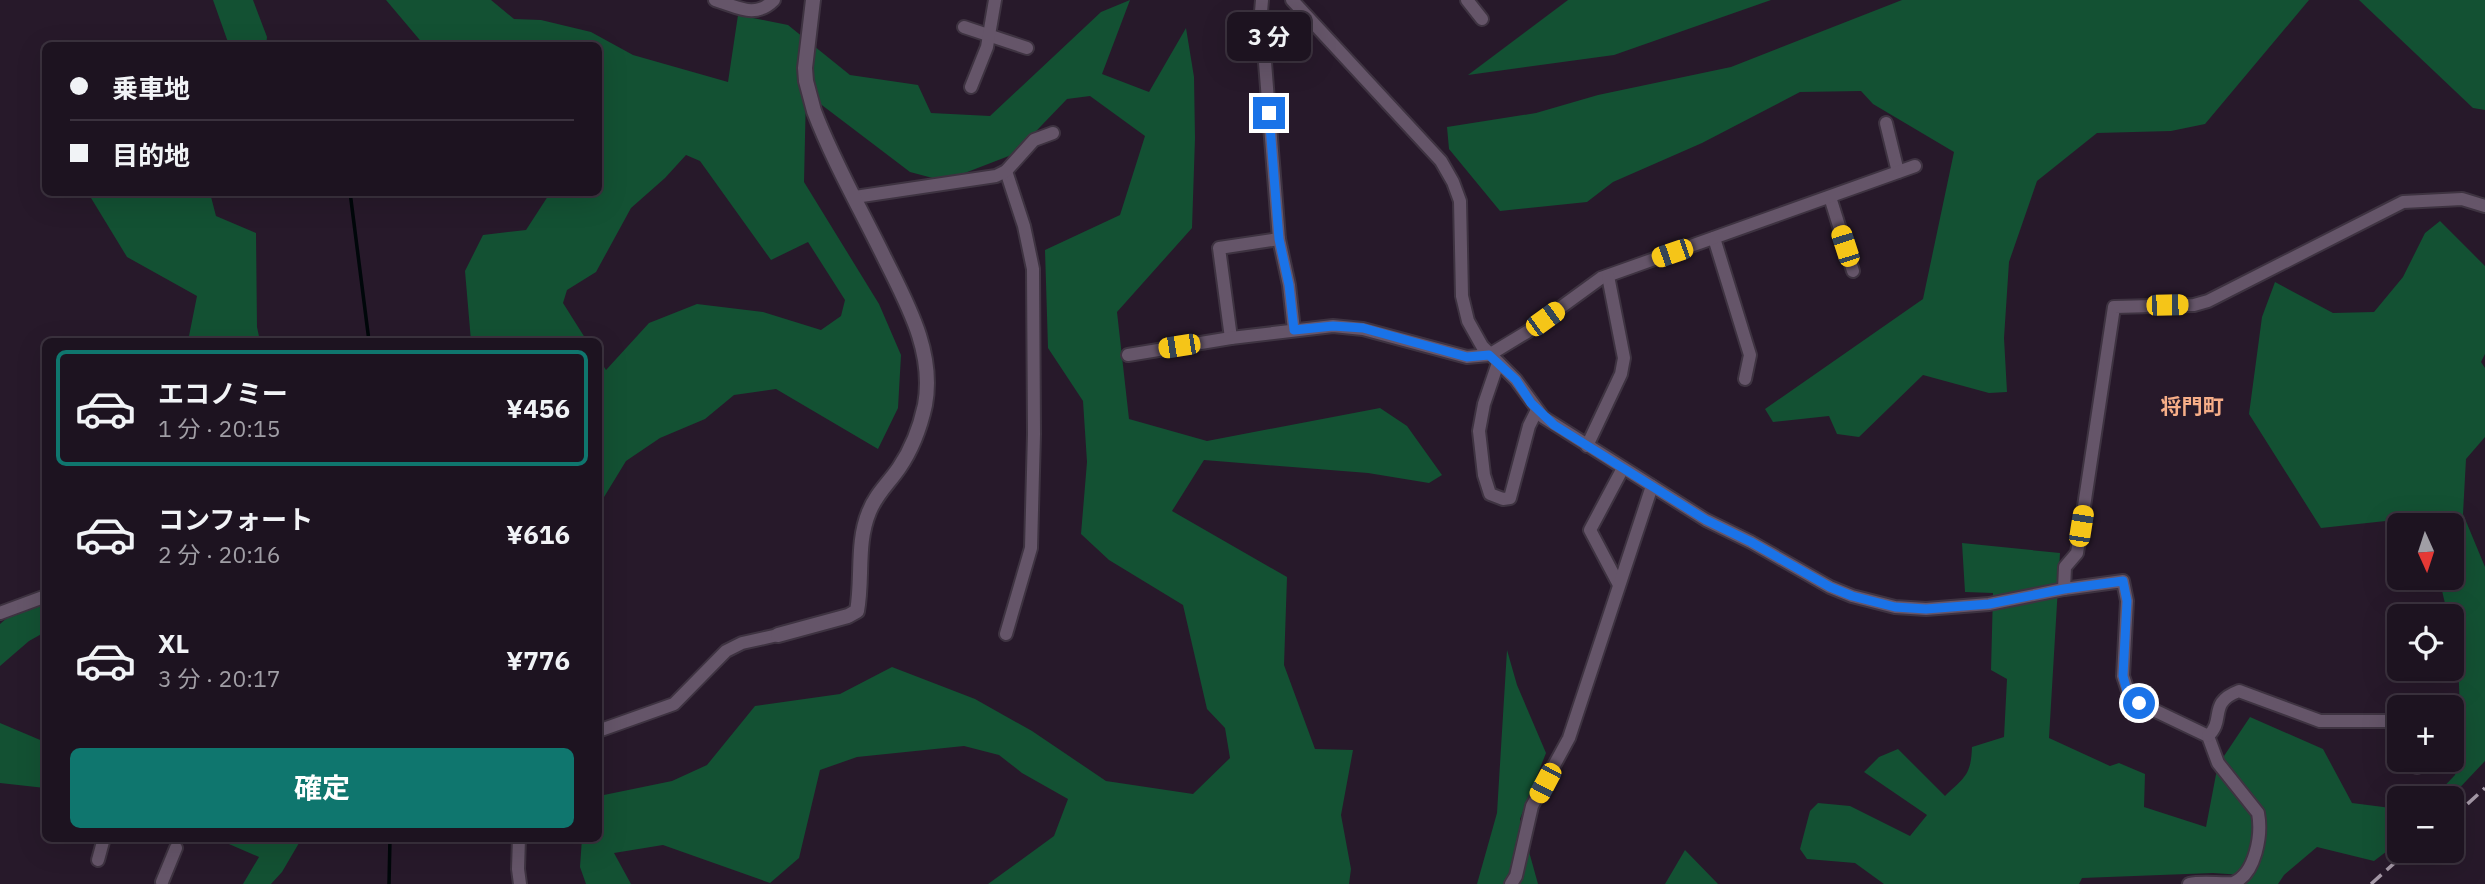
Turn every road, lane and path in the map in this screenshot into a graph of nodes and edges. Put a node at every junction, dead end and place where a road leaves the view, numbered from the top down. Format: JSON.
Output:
{"nodes":[{"id":1,"x":715,"y":0,"type":"edge"},
{"id":2,"x":774,"y":0,"type":"edge"},
{"id":3,"x":813,"y":0,"type":"edge"},
{"id":4,"x":995,"y":0,"type":"edge"},
{"id":5,"x":1262,"y":0,"type":"edge"},
{"id":6,"x":1292,"y":0,"type":"edge"},
{"id":7,"x":1467,"y":0,"type":"edge"},
{"id":8,"x":1482,"y":19,"type":"dead end"},
{"id":9,"x":964,"y":27,"type":"dead end"},
{"id":10,"x":989,"y":35,"type":"junction"},
{"id":11,"x":1027,"y":48,"type":"dead end"},
{"id":12,"x":971,"y":88,"type":"dead end"},
{"id":13,"x":1886,"y":123,"type":"dead end"},
{"id":14,"x":1053,"y":133,"type":"dead end"},
{"id":15,"x":1916,"y":166,"type":"dead end"},
{"id":16,"x":1006,"y":171,"type":"junction"},
{"id":17,"x":1898,"y":172,"type":"junction"},
{"id":18,"x":855,"y":197,"type":"junction"},
{"id":19,"x":1830,"y":197,"type":"junction"},
{"id":20,"x":2485,"y":206,"type":"edge"},
{"id":21,"x":1714,"y":238,"type":"junction"},
{"id":22,"x":1279,"y":239,"type":"junction"},
{"id":23,"x":1853,"y":271,"type":"dead end"},
{"id":24,"x":1608,"y":276,"type":"junction"},
{"id":25,"x":1294,"y":330,"type":"junction"},
{"id":26,"x":1231,"y":338,"type":"junction"},
{"id":27,"x":1128,"y":355,"type":"dead end"},
{"id":28,"x":1494,"y":359,"type":"junction"},
{"id":29,"x":1745,"y":379,"type":"dead end"},
{"id":30,"x":1537,"y":410,"type":"junction"},
{"id":31,"x":1587,"y":446,"type":"junction"},
{"id":32,"x":1623,"y":468,"type":"junction"},
{"id":33,"x":1652,"y":486,"type":"junction"},
{"id":34,"x":1618,"y":583,"type":"junction"},
{"id":35,"x":2064,"y":589,"type":"junction"},
{"id":36,"x":42,"y":597,"type":"edge"},
{"id":37,"x":0,"y":613,"type":"edge"},
{"id":38,"x":1006,"y":634,"type":"dead end"},
{"id":39,"x":778,"y":635,"type":"joint"},
{"id":40,"x":2387,"y":721,"type":"edge"},
{"id":41,"x":602,"y":730,"type":"edge"},
{"id":42,"x":2208,"y":736,"type":"junction"},
{"id":43,"x":103,"y":842,"type":"edge"},
{"id":44,"x":519,"y":842,"type":"edge"},
{"id":45,"x":176,"y":848,"type":"dead end"},
{"id":46,"x":98,"y":860,"type":"dead end"},
{"id":47,"x":162,"y":882,"type":"dead end"},
{"id":48,"x":520,"y":884,"type":"edge"},
{"id":49,"x":1511,"y":884,"type":"edge"},
{"id":50,"x":2189,"y":884,"type":"edge"}],
"edges":[{"from":1,"to":2,"type":"street"},
{"from":3,"to":18,"type":"street"},
{"from":4,"to":10,"type":"street"},
{"from":5,"to":22,"type":"street"},
{"from":6,"to":28,"type":"street"},
{"from":7,"to":8,"type":"street"},
{"from":9,"to":10,"type":"street"},
{"from":10,"to":11,"type":"street"},
{"from":10,"to":12,"type":"street"},
{"from":13,"to":17,"type":"street"},
{"from":14,"to":16,"type":"street"},
{"from":15,"to":17,"type":"street"},
{"from":16,"to":18,"type":"street"},
{"from":16,"to":38,"type":"street"},
{"from":17,"to":19,"type":"street"},
{"from":18,"to":39,"type":"street"},
{"from":19,"to":21,"type":"street"},
{"from":19,"to":23,"type":"street"},
{"from":20,"to":35,"type":"street"},
{"from":21,"to":24,"type":"street"},
{"from":21,"to":29,"type":"street"},
{"from":22,"to":25,"type":"street"},
{"from":22,"to":26,"type":"street"},
{"from":24,"to":28,"type":"street"},
{"from":24,"to":31,"type":"street"},
{"from":25,"to":26,"type":"street"},
{"from":25,"to":28,"type":"street"},
{"from":26,"to":27,"type":"street"},
{"from":28,"to":30,"type":"street"},
{"from":28,"to":30,"type":"street"},
{"from":30,"to":31,"type":"street"},
{"from":31,"to":32,"type":"street"},
{"from":32,"to":33,"type":"street"},
{"from":32,"to":34,"type":"street"},
{"from":33,"to":34,"type":"street"},
{"from":33,"to":35,"type":"street"},
{"from":34,"to":49,"type":"street"},
{"from":35,"to":42,"type":"street"},
{"from":36,"to":37,"type":"street"},
{"from":39,"to":41,"type":"street"},
{"from":40,"to":42,"type":"street"},
{"from":42,"to":50,"type":"street"},
{"from":43,"to":46,"type":"street"},
{"from":44,"to":48,"type":"street"},
{"from":45,"to":47,"type":"street"}]}
